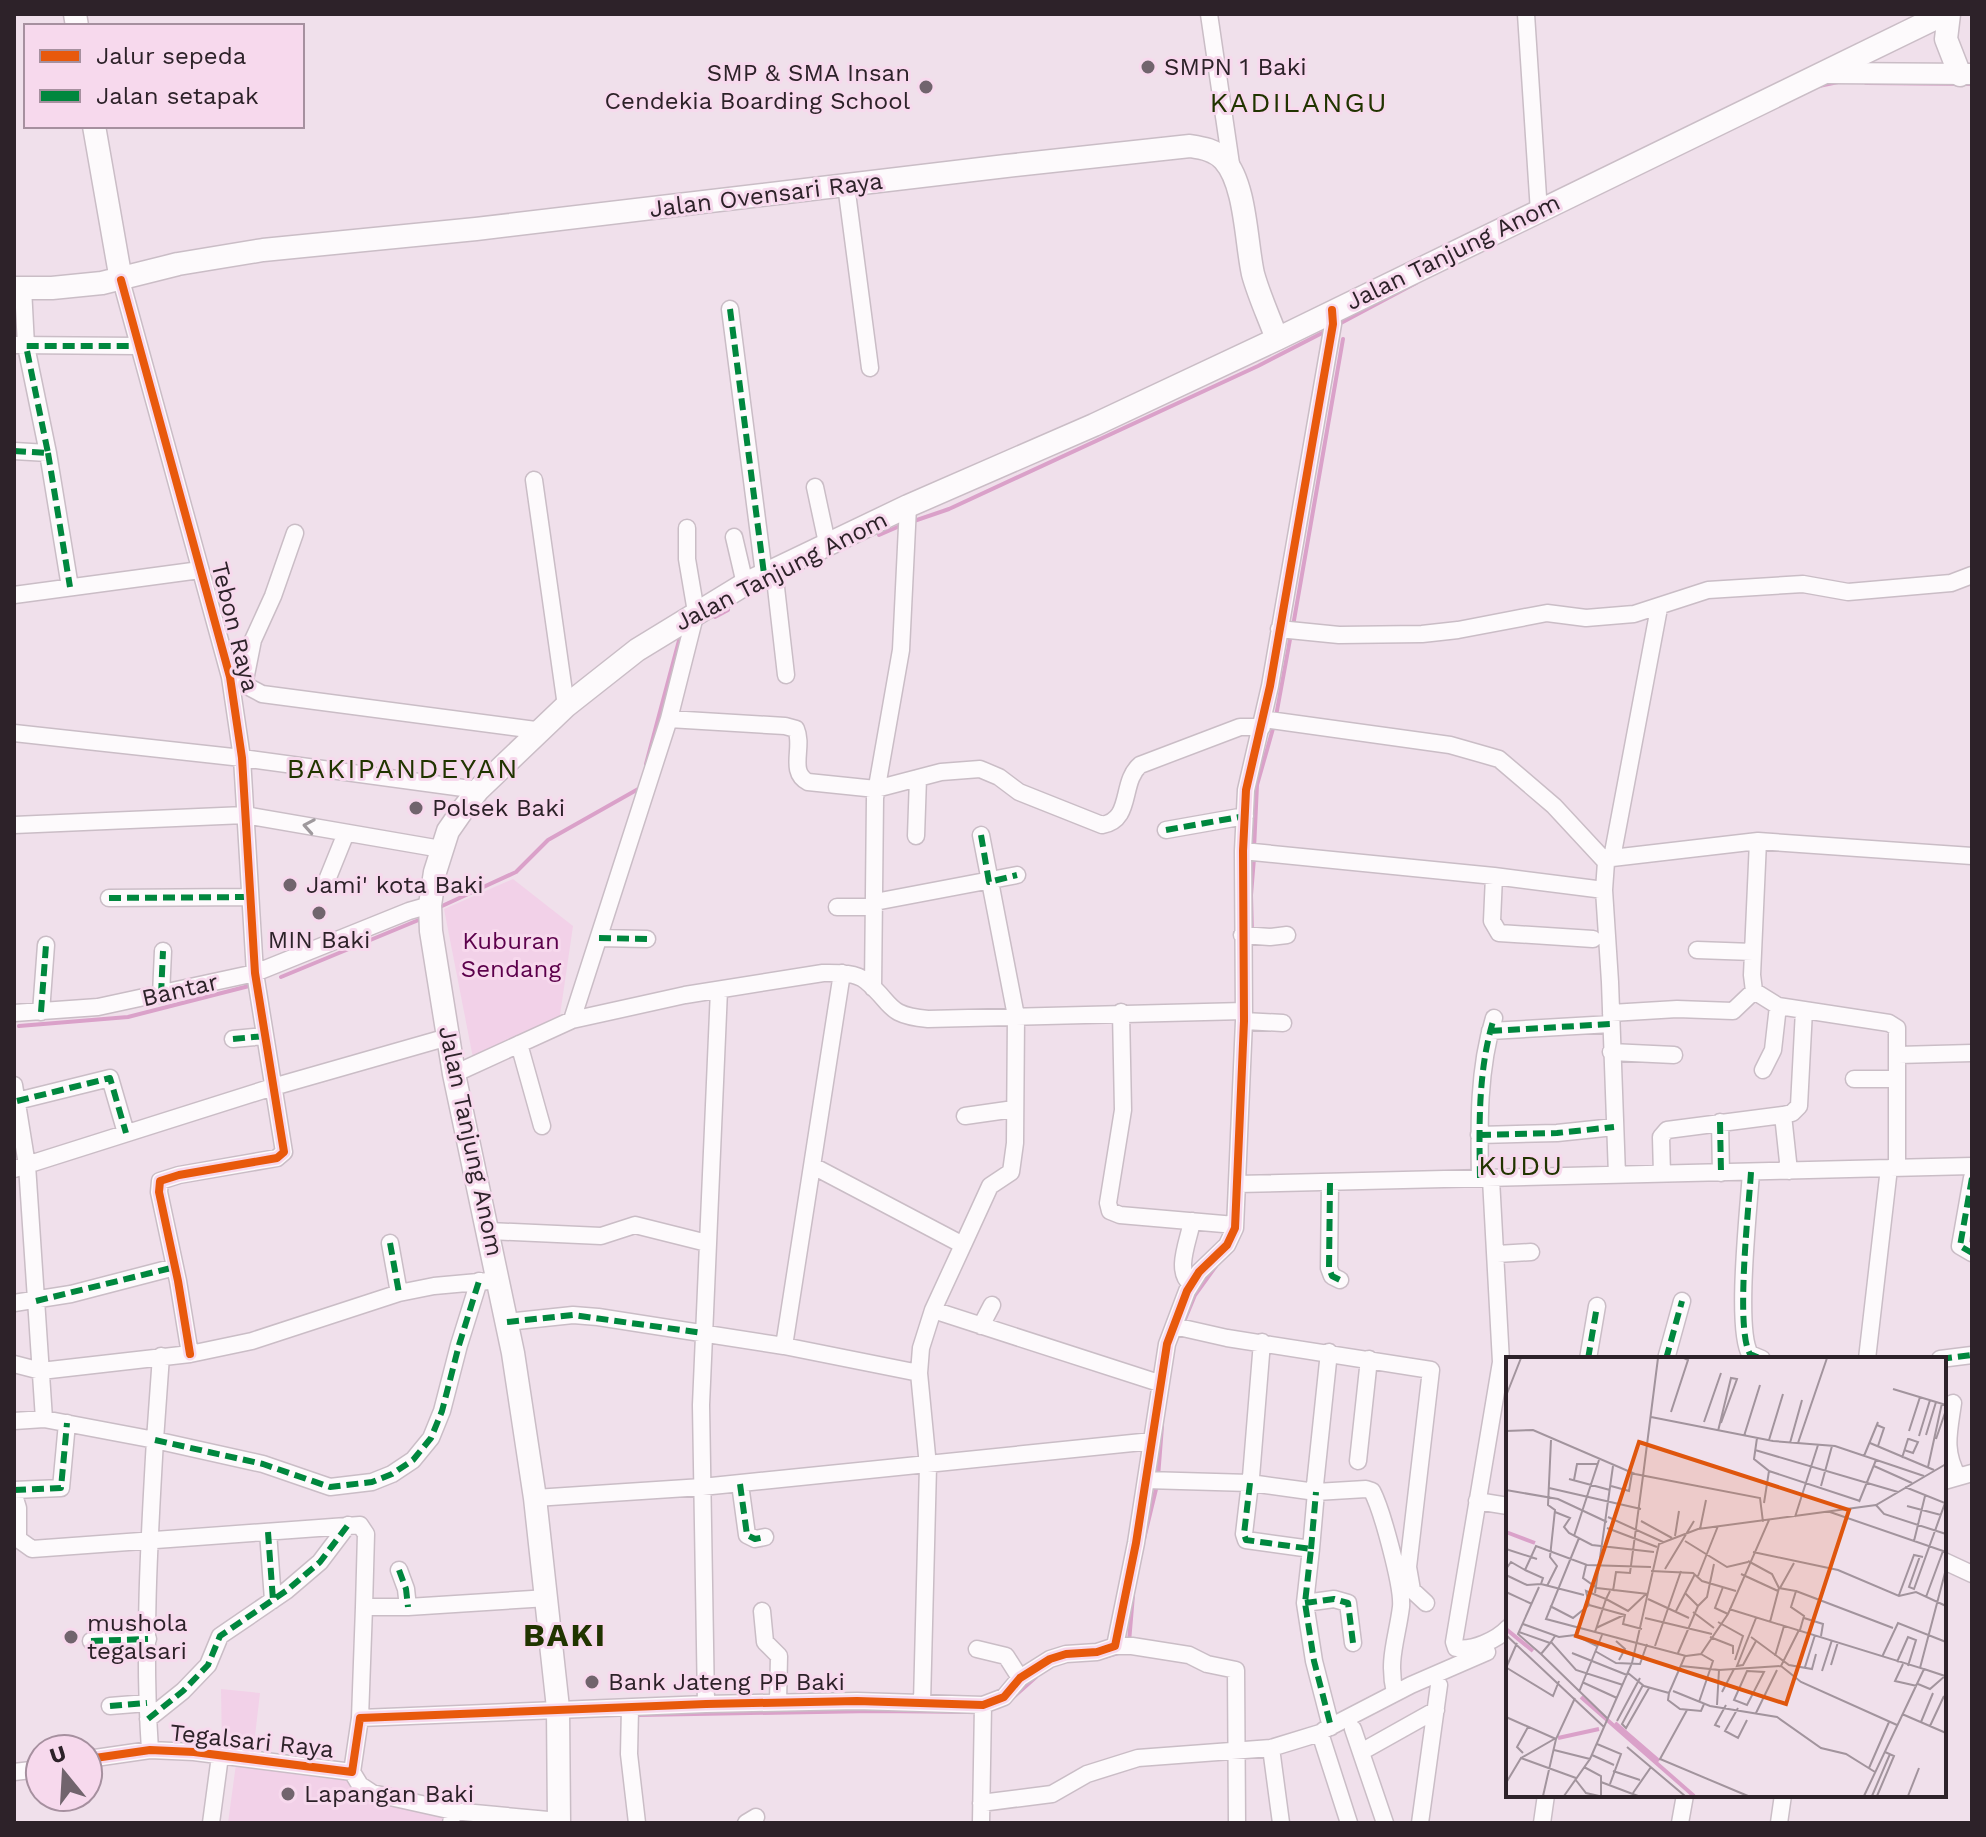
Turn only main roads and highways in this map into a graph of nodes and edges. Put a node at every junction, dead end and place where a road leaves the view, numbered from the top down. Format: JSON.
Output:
{"nodes":[{"id":1,"x":1946,"y":14,"type":"edge"},
{"id":2,"x":1966,"y":74,"type":"edge"},
{"id":3,"x":94,"y":128,"type":"edge"},
{"id":4,"x":121,"y":280,"type":"junction"},
{"id":5,"x":19,"y":288,"type":"edge"},
{"id":6,"x":1277,"y":339,"type":"junction"},
{"id":7,"x":559,"y":1822,"type":"edge"}],
"edges":[{"from":1,"to":2,"type":"main road"},
{"from":1,"to":6,"type":"main road","name":"Jalan Tanjung Anom"},
{"from":3,"to":4,"type":"main road"},
{"from":4,"to":5,"type":"main road","name":"Jalan Ovensari Raya"},
{"from":4,"to":6,"type":"main road","name":"Jalan Ovensari Raya"},
{"from":6,"to":7,"type":"main road","name":"Jalan Tanjung Anom"}]}
